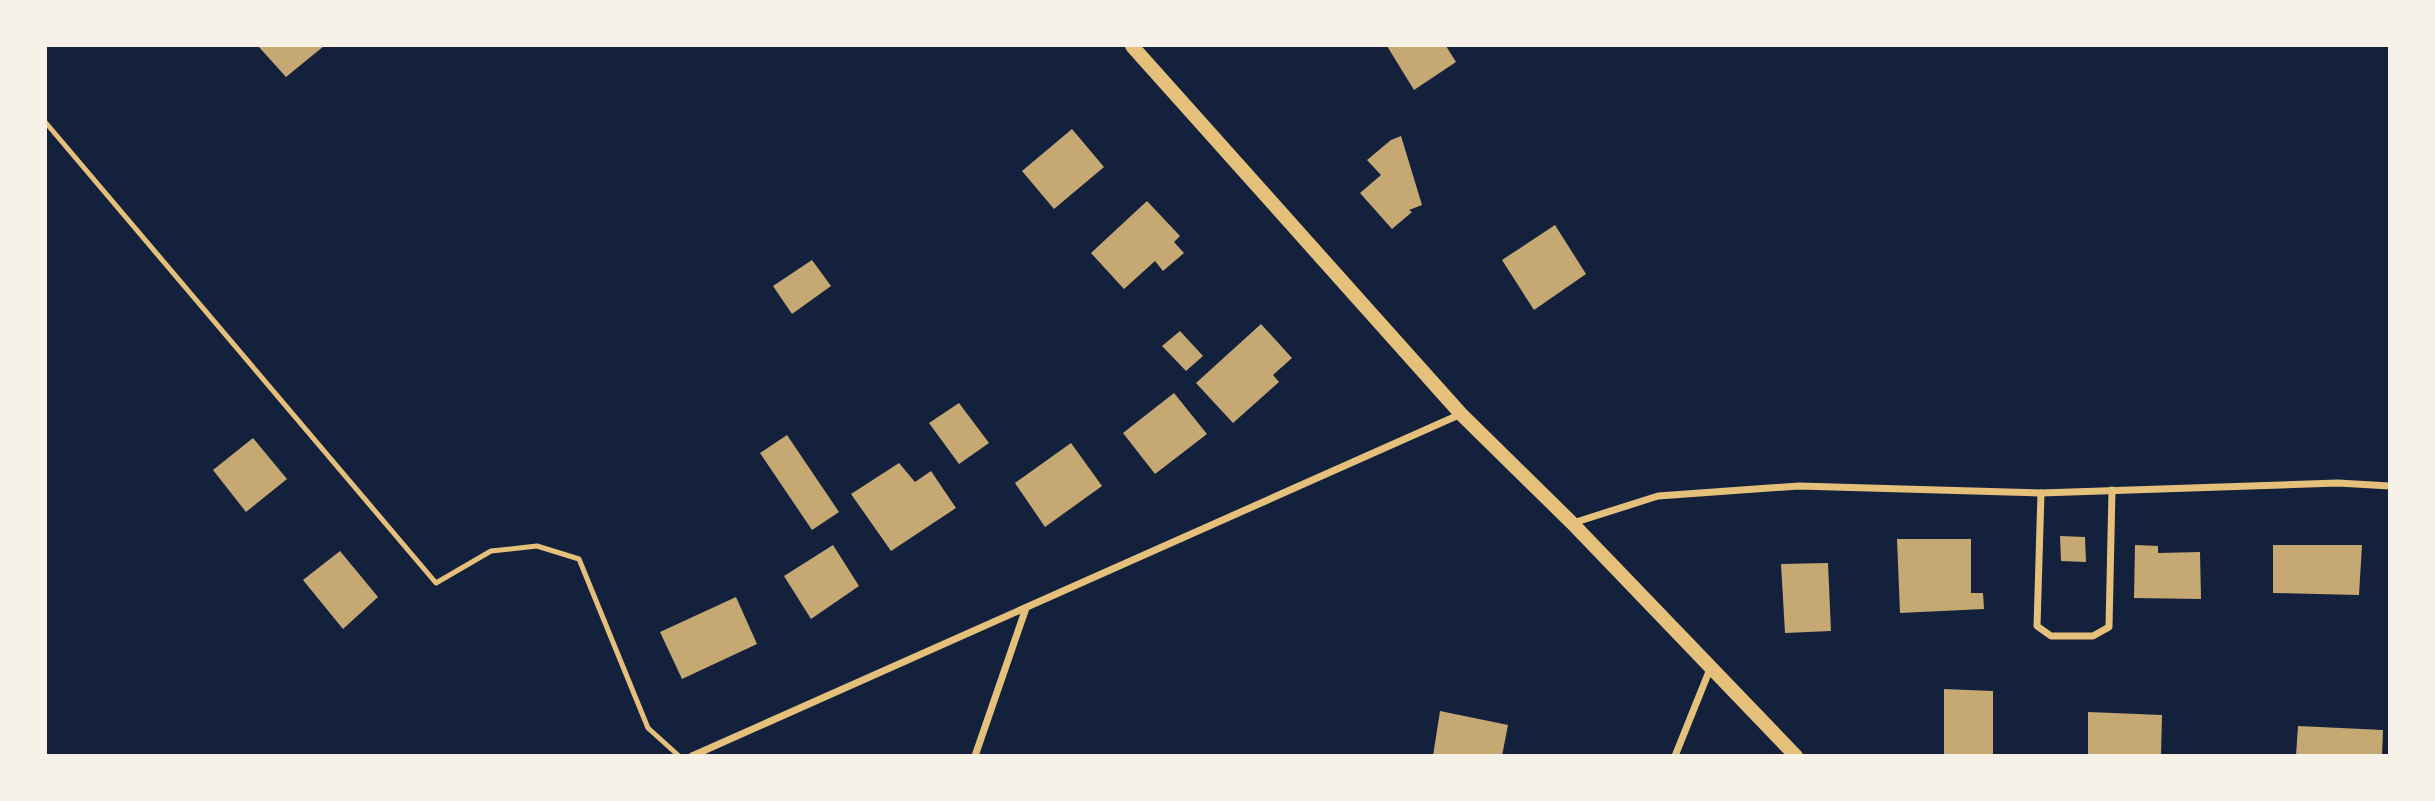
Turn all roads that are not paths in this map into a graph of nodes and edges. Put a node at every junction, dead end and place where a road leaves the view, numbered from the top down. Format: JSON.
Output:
{"nodes":[{"id":1,"x":1132,"y":46,"type":"edge"},
{"id":2,"x":46,"y":123,"type":"edge"},
{"id":3,"x":1461,"y":414,"type":"junction"},
{"id":4,"x":2389,"y":486,"type":"edge"},
{"id":5,"x":2112,"y":490,"type":"junction"},
{"id":6,"x":2041,"y":493,"type":"junction"},
{"id":7,"x":1572,"y":523,"type":"junction"},
{"id":8,"x":1026,"y":608,"type":"junction"},
{"id":9,"x":1710,"y":668,"type":"junction"},
{"id":10,"x":679,"y":755,"type":"edge"},
{"id":11,"x":692,"y":755,"type":"edge"},
{"id":12,"x":975,"y":755,"type":"edge"},
{"id":13,"x":1675,"y":755,"type":"edge"},
{"id":14,"x":1796,"y":755,"type":"edge"}],
"edges":[{"from":1,"to":3,"type":"main road"},
{"from":2,"to":10,"type":"lane"},
{"from":3,"to":7,"type":"main road"},
{"from":3,"to":8,"type":"street"},
{"from":4,"to":5,"type":"street"},
{"from":5,"to":6,"type":"street"},
{"from":5,"to":6,"type":"street"},
{"from":6,"to":7,"type":"street"},
{"from":7,"to":9,"type":"main road"},
{"from":8,"to":11,"type":"street"},
{"from":8,"to":12,"type":"street"},
{"from":9,"to":13,"type":"street"},
{"from":9,"to":14,"type":"main road"}]}
